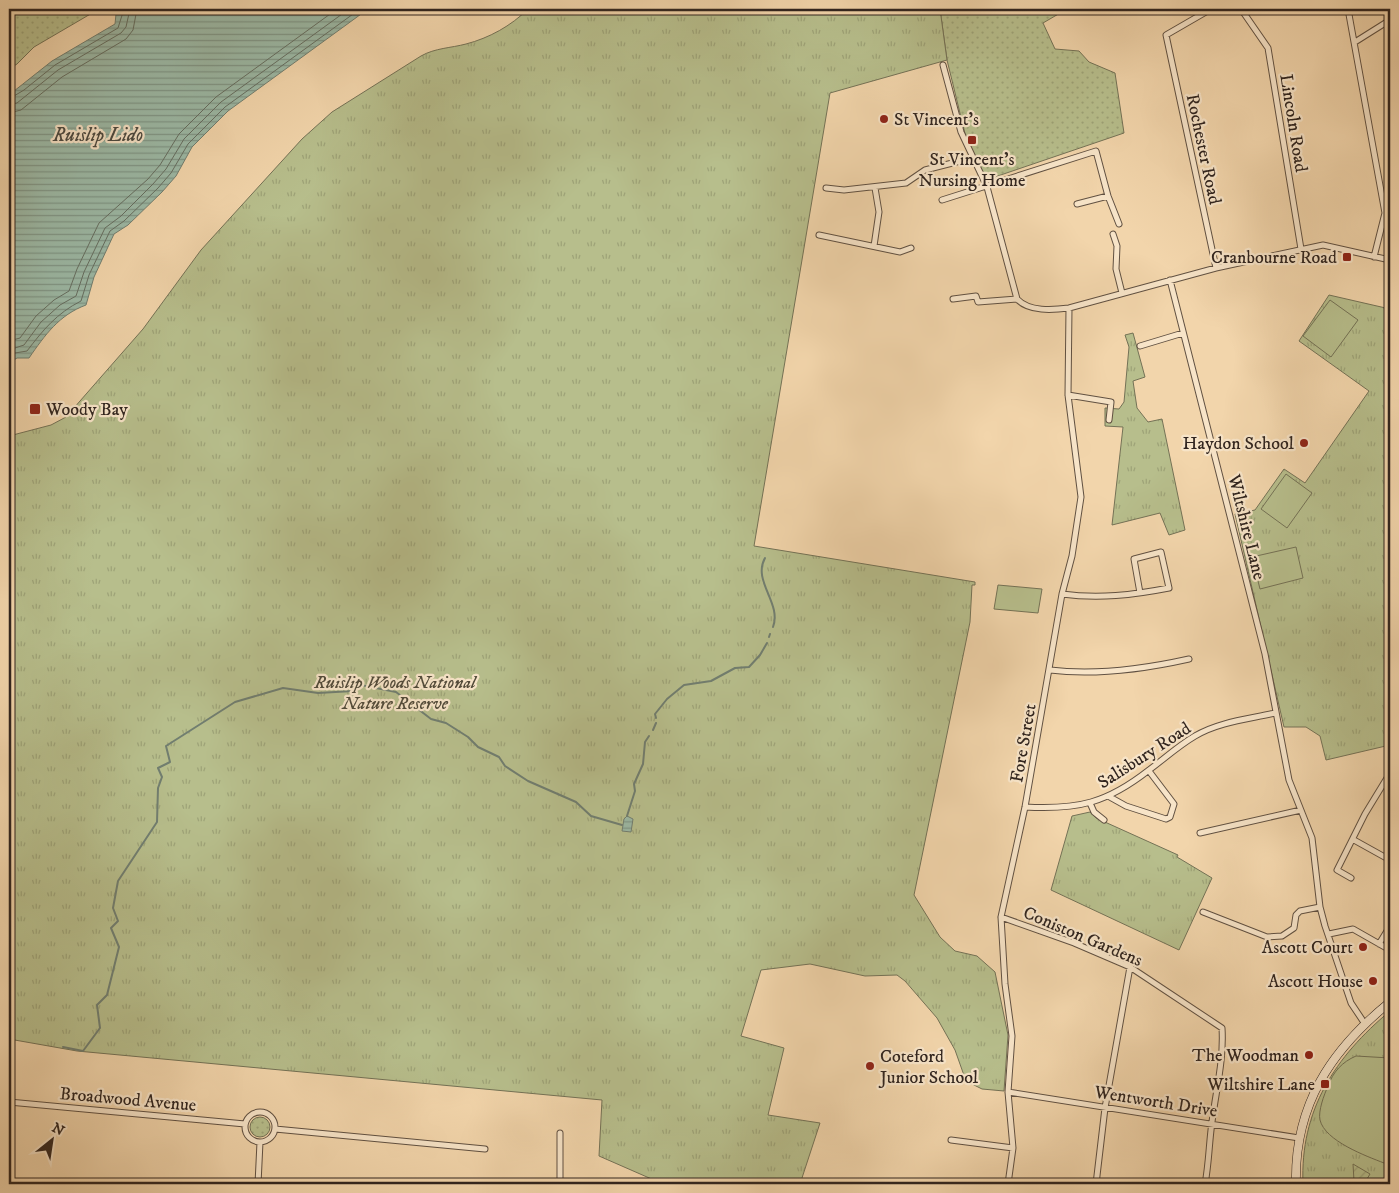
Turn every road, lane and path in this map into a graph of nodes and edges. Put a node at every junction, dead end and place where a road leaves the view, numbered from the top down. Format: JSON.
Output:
{"nodes":[{"id":1,"x":1211,"y":9,"type":"edge"},
{"id":2,"x":1241,"y":9,"type":"edge"},
{"id":3,"x":1348,"y":9,"type":"edge"},
{"id":4,"x":1390,"y":20,"type":"edge"},
{"id":5,"x":1355,"y":42,"type":"junction"},
{"id":6,"x":943,"y":65,"type":"dead end"},
{"id":7,"x":972,"y":158,"type":"junction"},
{"id":8,"x":826,"y":188,"type":"dead end"},
{"id":9,"x":875,"y":188,"type":"junction"},
{"id":10,"x":986,"y":188,"type":"junction"},
{"id":11,"x":1108,"y":196,"type":"junction"},
{"id":12,"x":942,"y":200,"type":"dead end"},
{"id":13,"x":1078,"y":204,"type":"dead end"},
{"id":14,"x":1119,"y":224,"type":"dead end"},
{"id":15,"x":1112,"y":234,"type":"dead end"},
{"id":16,"x":819,"y":235,"type":"dead end"},
{"id":17,"x":874,"y":246,"type":"junction"},
{"id":18,"x":911,"y":248,"type":"dead end"},
{"id":19,"x":1301,"y":249,"type":"junction"},
{"id":20,"x":1374,"y":257,"type":"junction"},
{"id":21,"x":1390,"y":260,"type":"edge"},
{"id":22,"x":1216,"y":268,"type":"junction"},
{"id":23,"x":1170,"y":280,"type":"junction"},
{"id":24,"x":1122,"y":293,"type":"junction"},
{"id":25,"x":953,"y":299,"type":"dead end"},
{"id":26,"x":1017,"y":299,"type":"junction"},
{"id":27,"x":1069,"y":308,"type":"junction"},
{"id":28,"x":1183,"y":334,"type":"junction"},
{"id":29,"x":1140,"y":346,"type":"dead end"},
{"id":30,"x":1068,"y":395,"type":"junction"},
{"id":31,"x":1109,"y":420,"type":"dead end"},
{"id":32,"x":1062,"y":594,"type":"junction"},
{"id":33,"x":1140,"y":594,"type":"junction"},
{"id":34,"x":1189,"y":659,"type":"dead end"},
{"id":35,"x":1050,"y":670,"type":"junction"},
{"id":36,"x":1275,"y":714,"type":"junction"},
{"id":37,"x":1149,"y":771,"type":"junction"},
{"id":38,"x":1390,"y":773,"type":"edge"},
{"id":39,"x":1108,"y":796,"type":"junction"},
{"id":40,"x":1090,"y":804,"type":"junction"},
{"id":41,"x":1025,"y":807,"type":"junction"},
{"id":42,"x":1301,"y":810,"type":"junction"},
{"id":43,"x":1104,"y":820,"type":"dead end"},
{"id":44,"x":1200,"y":834,"type":"dead end"},
{"id":45,"x":1354,"y":840,"type":"junction"},
{"id":46,"x":1390,"y":860,"type":"edge"},
{"id":47,"x":1351,"y":878,"type":"dead end"},
{"id":48,"x":1320,"y":907,"type":"junction"},
{"id":49,"x":1203,"y":912,"type":"dead end"},
{"id":50,"x":1001,"y":917,"type":"junction"},
{"id":51,"x":1390,"y":926,"type":"edge"},
{"id":52,"x":1329,"y":934,"type":"junction"},
{"id":53,"x":1379,"y":944,"type":"junction"},
{"id":54,"x":1390,"y":950,"type":"edge"},
{"id":55,"x":1130,"y":967,"type":"junction"},
{"id":56,"x":1390,"y":1002,"type":"edge"},
{"id":57,"x":1365,"y":1024,"type":"junction"},
{"id":58,"x":1008,"y":1092,"type":"junction"},
{"id":59,"x":9,"y":1102,"type":"edge"},
{"id":60,"x":1105,"y":1108,"type":"junction"},
{"id":61,"x":245,"y":1124,"type":"junction"},
{"id":62,"x":1212,"y":1124,"type":"junction"},
{"id":63,"x":275,"y":1129,"type":"junction"},
{"id":64,"x":560,"y":1133,"type":"dead end"},
{"id":65,"x":1299,"y":1138,"type":"junction"},
{"id":66,"x":951,"y":1140,"type":"dead end"},
{"id":67,"x":260,"y":1142,"type":"junction"},
{"id":68,"x":1013,"y":1148,"type":"junction"},
{"id":69,"x":486,"y":1149,"type":"dead end"},
{"id":70,"x":258,"y":1184,"type":"edge"},
{"id":71,"x":560,"y":1184,"type":"edge"},
{"id":72,"x":1008,"y":1184,"type":"edge"},
{"id":73,"x":1096,"y":1184,"type":"edge"},
{"id":74,"x":1205,"y":1184,"type":"edge"},
{"id":75,"x":1296,"y":1184,"type":"edge"}],
"edges":[{"from":1,"to":22,"type":"street","name":"Rochester Road"},
{"from":2,"to":19,"type":"street","name":"Lincoln Road"},
{"from":3,"to":5,"type":"street"},
{"from":4,"to":5,"type":"street"},
{"from":5,"to":20,"type":"street"},
{"from":6,"to":7,"type":"street"},
{"from":7,"to":9,"type":"street"},
{"from":7,"to":10,"type":"street"},
{"from":8,"to":9,"type":"street"},
{"from":9,"to":17,"type":"street"},
{"from":10,"to":11,"type":"street"},
{"from":10,"to":12,"type":"street"},
{"from":10,"to":26,"type":"street"},
{"from":11,"to":13,"type":"street"},
{"from":11,"to":14,"type":"street"},
{"from":15,"to":24,"type":"street"},
{"from":16,"to":17,"type":"street"},
{"from":17,"to":18,"type":"street"},
{"from":19,"to":20,"type":"street"},
{"from":19,"to":22,"type":"street"},
{"from":20,"to":21,"type":"street"},
{"from":22,"to":23,"type":"street"},
{"from":23,"to":24,"type":"street"},
{"from":23,"to":28,"type":"street","name":"Wiltshire Lane"},
{"from":24,"to":27,"type":"street"},
{"from":25,"to":26,"type":"street"},
{"from":26,"to":27,"type":"street"},
{"from":27,"to":30,"type":"street","name":"Fore Street"},
{"from":28,"to":29,"type":"street"},
{"from":28,"to":36,"type":"street","name":"Wiltshire Lane"},
{"from":30,"to":31,"type":"street"},
{"from":30,"to":32,"type":"street","name":"Fore Street"},
{"from":32,"to":33,"type":"street"},
{"from":32,"to":35,"type":"street","name":"Fore Street"},
{"from":33,"to":33,"type":"street"},
{"from":34,"to":35,"type":"street"},
{"from":35,"to":41,"type":"street","name":"Fore Street"},
{"from":36,"to":37,"type":"street","name":"Salisbury Road"},
{"from":36,"to":42,"type":"street","name":"Wiltshire Lane"},
{"from":37,"to":39,"type":"street","name":"Salisbury Road"},
{"from":37,"to":39,"type":"street"},
{"from":38,"to":45,"type":"street"},
{"from":39,"to":40,"type":"street","name":"Salisbury Road"},
{"from":40,"to":41,"type":"street","name":"Salisbury Road"},
{"from":40,"to":43,"type":"street"},
{"from":41,"to":50,"type":"street","name":"Fore Street"},
{"from":42,"to":44,"type":"street"},
{"from":42,"to":48,"type":"street","name":"Wiltshire Lane"},
{"from":45,"to":46,"type":"street"},
{"from":45,"to":47,"type":"street"},
{"from":48,"to":49,"type":"street"},
{"from":48,"to":52,"type":"street","name":"Wiltshire Lane"},
{"from":50,"to":55,"type":"street","name":"Coniston Gardens"},
{"from":50,"to":58,"type":"street","name":"Fore Street"},
{"from":51,"to":53,"type":"street"},
{"from":52,"to":53,"type":"street"},
{"from":52,"to":57,"type":"street","name":"Wiltshire Lane"},
{"from":53,"to":54,"type":"street"},
{"from":55,"to":60,"type":"street"},
{"from":55,"to":62,"type":"street","name":"Coniston Gardens"},
{"from":56,"to":57,"type":"main road"},
{"from":57,"to":65,"type":"main road"},
{"from":58,"to":60,"type":"street","name":"Wentworth Drive"},
{"from":58,"to":68,"type":"street","name":"Fore Street"},
{"from":59,"to":61,"type":"street","name":"Broadwood Avenue"},
{"from":60,"to":62,"type":"street","name":"Wentworth Drive"},
{"from":60,"to":73,"type":"street"},
{"from":61,"to":63,"type":"street"},
{"from":61,"to":67,"type":"street"},
{"from":62,"to":65,"type":"street","name":"Wentworth Drive"},
{"from":62,"to":74,"type":"street"},
{"from":63,"to":67,"type":"street"},
{"from":63,"to":69,"type":"street"},
{"from":64,"to":71,"type":"street"},
{"from":65,"to":75,"type":"main road"},
{"from":66,"to":68,"type":"street"},
{"from":67,"to":70,"type":"street"},
{"from":68,"to":72,"type":"street","name":"Fore Street"}]}
